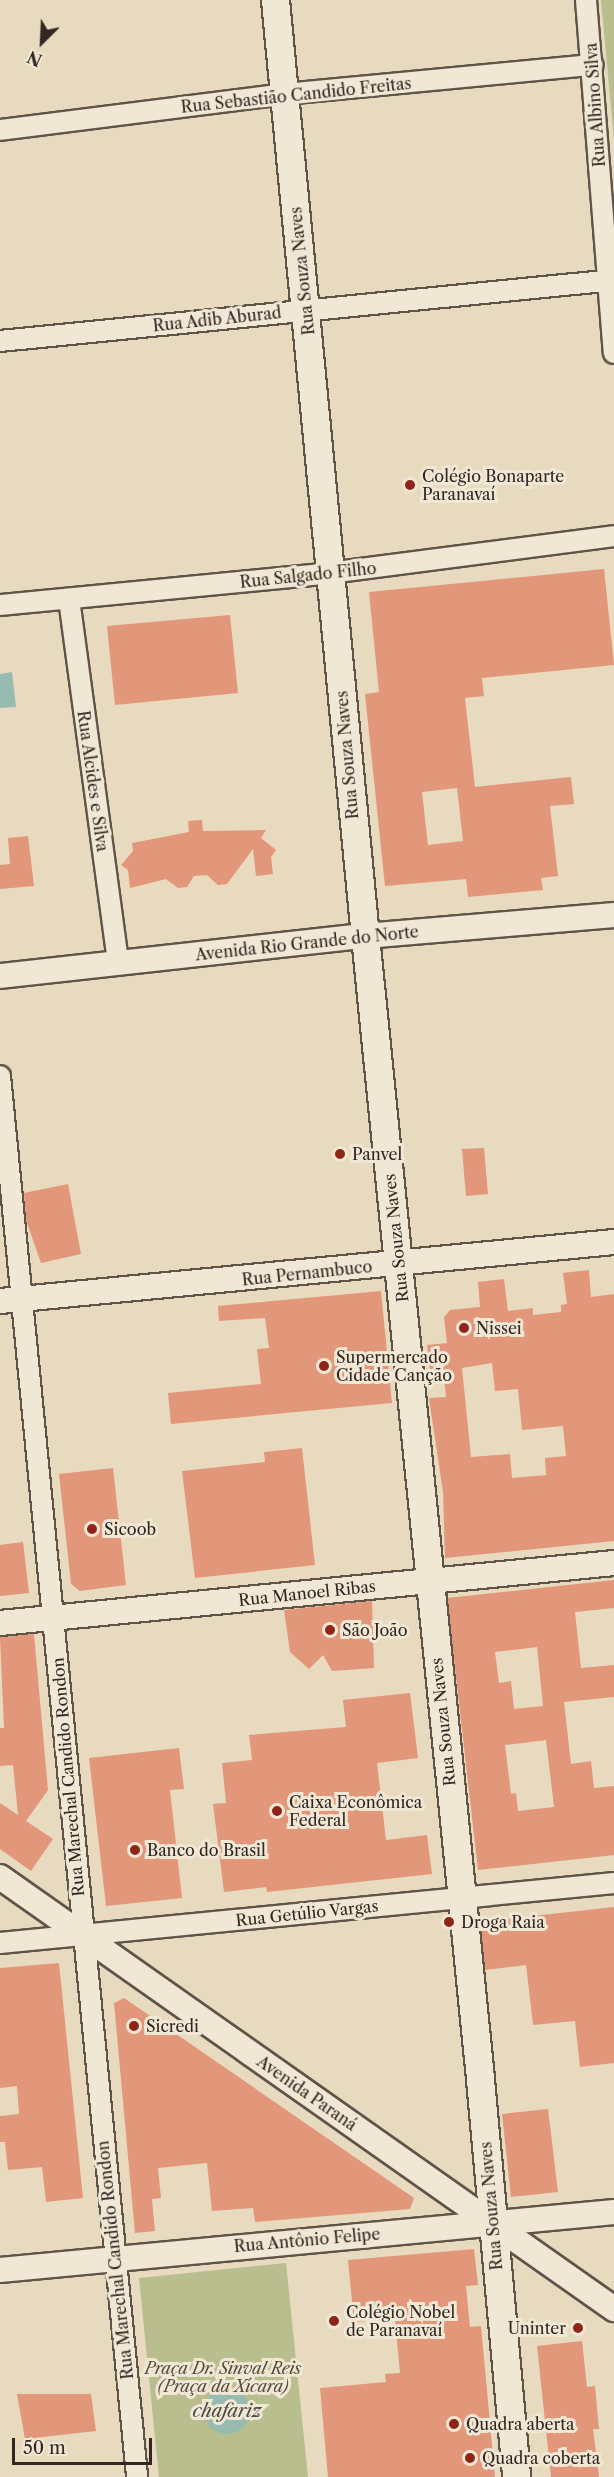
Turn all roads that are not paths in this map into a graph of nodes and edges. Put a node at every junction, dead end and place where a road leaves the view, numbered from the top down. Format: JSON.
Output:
{"nodes":[{"id":1,"x":275,"y":0,"type":"edge"},
{"id":2,"x":586,"y":0,"type":"edge"},
{"id":3,"x":593,"y":65,"type":"junction"},
{"id":4,"x":284,"y":94,"type":"junction"},
{"id":5,"x":0,"y":130,"type":"edge"},
{"id":6,"x":610,"y":280,"type":"edge"},
{"id":7,"x":305,"y":310,"type":"junction"},
{"id":8,"x":0,"y":340,"type":"edge"},
{"id":9,"x":614,"y":353,"type":"edge"},
{"id":10,"x":614,"y":536,"type":"edge"},
{"id":11,"x":330,"y":573,"type":"junction"},
{"id":12,"x":69,"y":599,"type":"junction"},
{"id":13,"x":0,"y":605,"type":"edge"},
{"id":14,"x":614,"y":915,"type":"edge"},
{"id":15,"x":364,"y":936,"type":"junction"},
{"id":16,"x":118,"y":963,"type":"junction"},
{"id":17,"x":0,"y":976,"type":"edge"},
{"id":18,"x":0,"y":1076,"type":"edge"},
{"id":19,"x":614,"y":1242,"type":"edge"},
{"id":20,"x":399,"y":1264,"type":"junction"},
{"id":21,"x":10,"y":1300,"type":"edge"},
{"id":22,"x":614,"y":1563,"type":"edge"},
{"id":23,"x":430,"y":1581,"type":"junction"},
{"id":24,"x":53,"y":1618,"type":"junction"},
{"id":25,"x":0,"y":1623,"type":"edge"},
{"id":26,"x":0,"y":1877,"type":"edge"},
{"id":27,"x":614,"y":1883,"type":"edge"},
{"id":28,"x":460,"y":1898,"type":"junction"},
{"id":29,"x":83,"y":1934,"type":"junction"},
{"id":30,"x":0,"y":1942,"type":"edge"},
{"id":31,"x":614,"y":2212,"type":"edge"},
{"id":32,"x":492,"y":2224,"type":"junction"},
{"id":33,"x":114,"y":2258,"type":"junction"},
{"id":34,"x":0,"y":2270,"type":"edge"},
{"id":35,"x":614,"y":2309,"type":"edge"},
{"id":36,"x":137,"y":2477,"type":"edge"},
{"id":37,"x":516,"y":2477,"type":"edge"}],
"edges":[{"from":1,"to":4,"type":"main road","name":"Rua Souza Naves"},
{"from":2,"to":3,"type":"street","name":"Rua Albino Silva"},
{"from":3,"to":4,"type":"street","name":"Rua Sebastião Candido Freitas"},
{"from":3,"to":6,"type":"street","name":"Rua Albino Silva"},
{"from":4,"to":5,"type":"street","name":"Rua Sebastião Candido Freitas"},
{"from":4,"to":7,"type":"main road","name":"Rua Souza Naves"},
{"from":6,"to":7,"type":"street","name":"Rua Adib Aburad"},
{"from":6,"to":9,"type":"street","name":"Rua Albino Silva"},
{"from":7,"to":8,"type":"street","name":"Rua Adib Aburad"},
{"from":7,"to":11,"type":"main road","name":"Rua Souza Naves"},
{"from":10,"to":11,"type":"street","name":"Rua Salgado Filho"},
{"from":11,"to":12,"type":"street","name":"Rua Salgado Filho"},
{"from":11,"to":15,"type":"main road","name":"Rua Souza Naves"},
{"from":12,"to":13,"type":"street","name":"Rua Salgado Filho"},
{"from":12,"to":16,"type":"street","name":"Rua Alcides e Silva"},
{"from":14,"to":15,"type":"street","name":"Avenida Rio Grande do Norte"},
{"from":15,"to":16,"type":"street","name":"Avenida Rio Grande do Norte"},
{"from":15,"to":20,"type":"main road","name":"Rua Souza Naves"},
{"from":16,"to":17,"type":"street","name":"Avenida Rio Grande do Norte"},
{"from":18,"to":21,"type":"street","name":"Rua Marechal Candido Rondon"},
{"from":19,"to":20,"type":"street","name":"Rua Pernambuco"},
{"from":20,"to":21,"type":"street","name":"Rua Pernambuco"},
{"from":20,"to":23,"type":"main road","name":"Rua Souza Naves"},
{"from":21,"to":24,"type":"street","name":"Rua Marechal Candido Rondon"},
{"from":22,"to":23,"type":"street","name":"Rua Manoel Ribas"},
{"from":23,"to":24,"type":"street","name":"Rua Manoel Ribas"},
{"from":23,"to":28,"type":"main road","name":"Rua Souza Naves"},
{"from":24,"to":25,"type":"street","name":"Rua Manoel Ribas"},
{"from":24,"to":29,"type":"street","name":"Rua Marechal Candido Rondon"},
{"from":26,"to":29,"type":"street","name":"Avenida Paraná"},
{"from":27,"to":28,"type":"street","name":"Rua Getúlio Vargas"},
{"from":28,"to":29,"type":"street","name":"Rua Getúlio Vargas"},
{"from":28,"to":32,"type":"main road","name":"Rua Souza Naves"},
{"from":29,"to":30,"type":"street","name":"Rua Getúlio Vargas"},
{"from":29,"to":32,"type":"street","name":"Avenida Paraná"},
{"from":29,"to":33,"type":"street","name":"Rua Marechal Candido Rondon"},
{"from":31,"to":32,"type":"street","name":"Rua Antônio Felipe"},
{"from":32,"to":33,"type":"street","name":"Rua Antônio Felipe"},
{"from":32,"to":35,"type":"street","name":"Avenida Paraná"},
{"from":32,"to":37,"type":"main road","name":"Rua Souza Naves"},
{"from":33,"to":34,"type":"street","name":"Rua Antônio Felipe"},
{"from":33,"to":36,"type":"street","name":"Rua Marechal Candido Rondon"}]}
